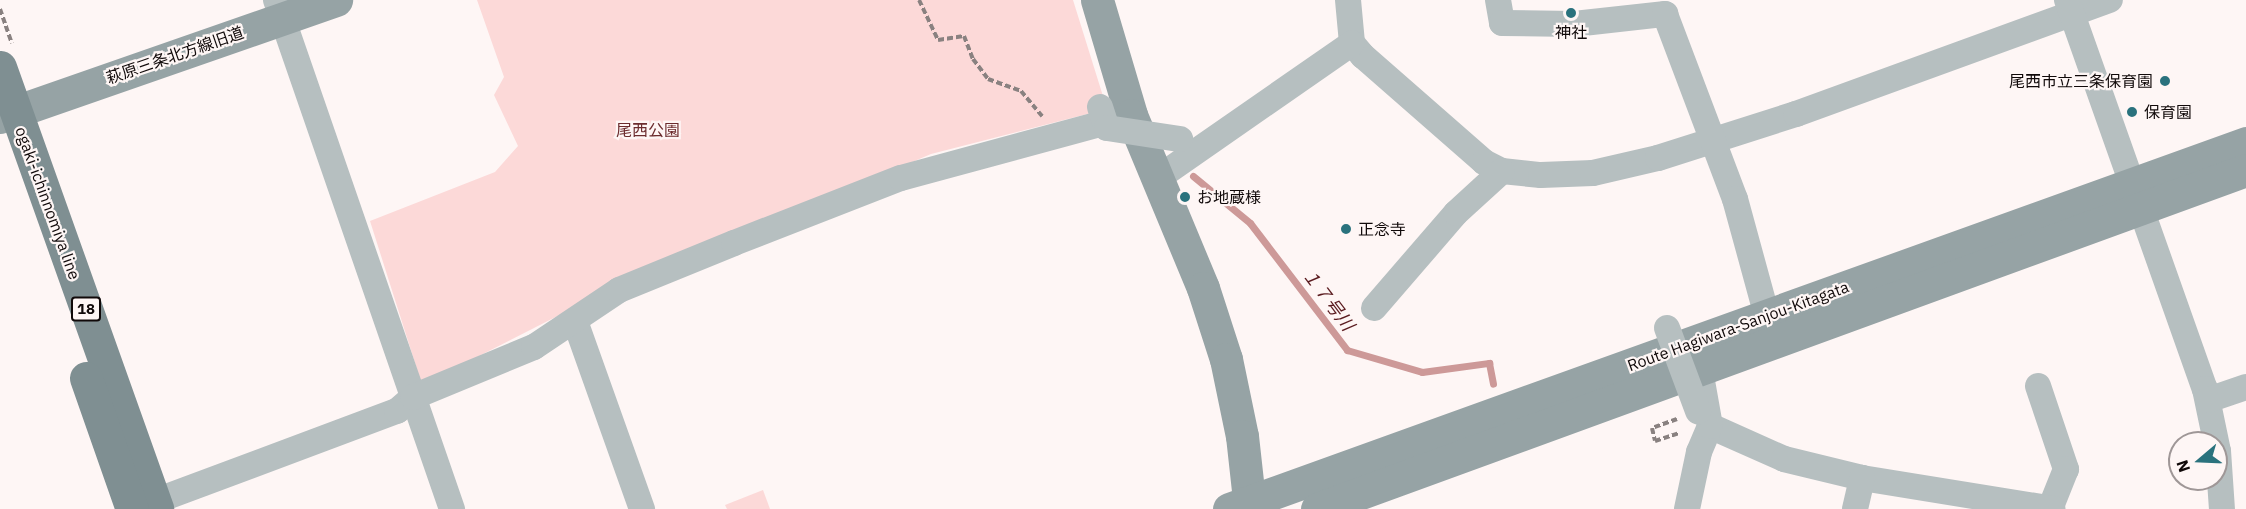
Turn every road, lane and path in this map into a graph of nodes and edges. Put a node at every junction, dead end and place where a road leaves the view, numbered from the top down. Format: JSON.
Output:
{"nodes":[{"id":1,"x":336,"y":0,"type":"edge"},
{"id":2,"x":919,"y":0,"type":"edge"},
{"id":3,"x":1097,"y":0,"type":"edge"},
{"id":4,"x":1348,"y":0,"type":"edge"},
{"id":5,"x":1498,"y":0,"type":"edge"},
{"id":6,"x":2110,"y":0,"type":"edge"},
{"id":7,"x":2070,"y":7,"type":"edge"},
{"id":8,"x":279,"y":9,"type":"edge"},
{"id":9,"x":1352,"y":43,"type":"junction"},
{"id":10,"x":0,"y":67,"type":"edge"},
{"id":11,"x":1100,"y":107,"type":"dead end"},
{"id":12,"x":1131,"y":115,"type":"junction"},
{"id":13,"x":5,"y":119,"type":"edge"},
{"id":14,"x":1051,"y":124,"type":"dead end"},
{"id":15,"x":1180,"y":139,"type":"dead end"},
{"id":16,"x":1715,"y":140,"type":"junction"},
{"id":17,"x":2246,"y":143,"type":"edge"},
{"id":18,"x":2246,"y":170,"type":"edge"},
{"id":19,"x":1503,"y":171,"type":"junction"},
{"id":20,"x":1158,"y":178,"type":"junction"},
{"id":21,"x":2136,"y":196,"type":"junction"},
{"id":22,"x":1374,"y":308,"type":"dead end"},
{"id":23,"x":1767,"y":316,"type":"junction"},
{"id":24,"x":575,"y":321,"type":"junction"},
{"id":25,"x":1667,"y":328,"type":"dead end"},
{"id":26,"x":1700,"y":370,"type":"junction"},
{"id":27,"x":2038,"y":386,"type":"dead end"},
{"id":28,"x":2246,"y":387,"type":"edge"},
{"id":29,"x":413,"y":397,"type":"junction"},
{"id":30,"x":2208,"y":400,"type":"junction"},
{"id":31,"x":1697,"y":423,"type":"junction"},
{"id":32,"x":1862,"y":478,"type":"junction"},
{"id":33,"x":1971,"y":503,"type":"edge"},
{"id":34,"x":1243,"y":506,"type":"edge"},
{"id":35,"x":144,"y":507,"type":"edge"},
{"id":36,"x":452,"y":509,"type":"edge"},
{"id":37,"x":642,"y":509,"type":"edge"},
{"id":38,"x":1317,"y":509,"type":"edge"},
{"id":39,"x":1687,"y":509,"type":"edge"},
{"id":40,"x":1855,"y":509,"type":"edge"},
{"id":41,"x":2051,"y":509,"type":"edge"},
{"id":42,"x":2223,"y":509,"type":"edge"}],
"edges":[{"from":1,"to":8,"type":"main road","name":"萩原三条北方線旧道"},
{"from":2,"to":14,"type":"path"},
{"from":3,"to":12,"type":"main road"},
{"from":4,"to":9,"type":"street"},
{"from":5,"to":16,"type":"street"},
{"from":6,"to":7,"type":"street"},
{"from":7,"to":16,"type":"street"},
{"from":7,"to":21,"type":"street"},
{"from":8,"to":13,"type":"main road","name":"萩原三条北方線旧道"},
{"from":8,"to":29,"type":"street"},
{"from":9,"to":19,"type":"street"},
{"from":9,"to":20,"type":"street"},
{"from":10,"to":13,"type":"main road","name":"ogaki-ichinnomiya line","number":"18"},
{"from":11,"to":15,"type":"street","bridge":true},
{"from":12,"to":20,"type":"main road"},
{"from":12,"to":24,"type":"street"},
{"from":13,"to":35,"type":"main road","name":"ogaki-ichinnomiya line","number":"18"},
{"from":16,"to":19,"type":"street"},
{"from":16,"to":23,"type":"street"},
{"from":17,"to":21,"type":"main road","name":"Route Hagiwara-Sanjou-Kitagata"},
{"from":18,"to":21,"type":"main road","name":"Route Hagiwara-Sanjou-Kitagata"},
{"from":19,"to":22,"type":"street"},
{"from":20,"to":34,"type":"main road"},
{"from":21,"to":23,"type":"main road","name":"Route Hagiwara-Sanjou-Kitagata"},
{"from":21,"to":26,"type":"main road","name":"Route Hagiwara-Sanjou-Kitagata"},
{"from":21,"to":30,"type":"street"},
{"from":23,"to":34,"type":"main road","name":"Route Hagiwara-Sanjou-Kitagata"},
{"from":24,"to":29,"type":"street"},
{"from":24,"to":37,"type":"street"},
{"from":25,"to":31,"type":"street","bridge":true},
{"from":26,"to":31,"type":"street"},
{"from":26,"to":38,"type":"main road","name":"Route Hagiwara-Sanjou-Kitagata"},
{"from":27,"to":41,"type":"street"},
{"from":28,"to":30,"type":"street"},
{"from":29,"to":35,"type":"street"},
{"from":29,"to":36,"type":"street"},
{"from":30,"to":42,"type":"street"},
{"from":31,"to":31,"type":"path"},
{"from":31,"to":32,"type":"street"},
{"from":31,"to":39,"type":"street"},
{"from":32,"to":33,"type":"street"},
{"from":32,"to":40,"type":"street"},
{"from":33,"to":41,"type":"street"}]}
